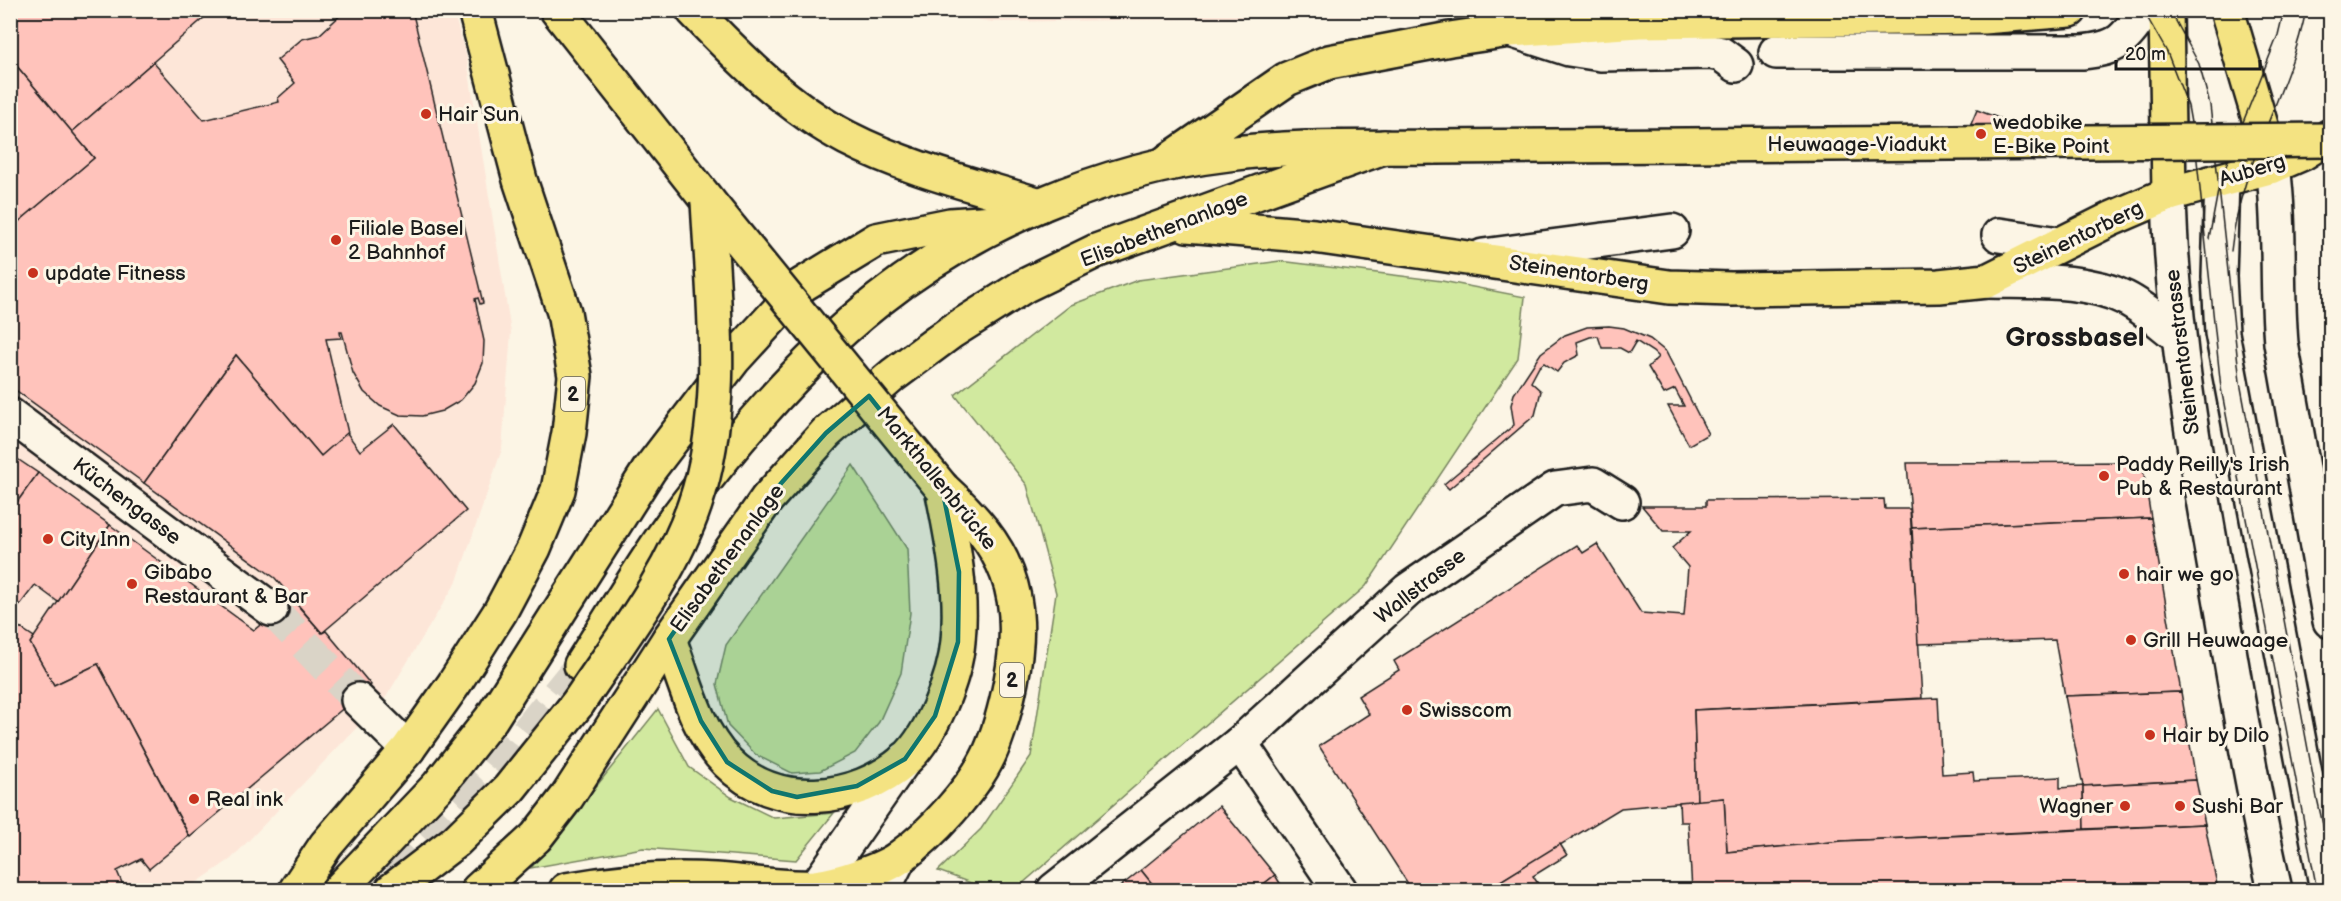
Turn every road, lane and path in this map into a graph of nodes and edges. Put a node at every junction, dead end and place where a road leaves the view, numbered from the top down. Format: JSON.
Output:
{"nodes":[{"id":1,"x":557,"y":10,"type":"edge"},
{"id":2,"x":693,"y":10,"type":"edge"},
{"id":3,"x":2070,"y":10,"type":"edge"},
{"id":4,"x":475,"y":11,"type":"edge"},
{"id":5,"x":1985,"y":14,"type":"edge"},
{"id":6,"x":2159,"y":14,"type":"edge"},
{"id":7,"x":2228,"y":14,"type":"edge"},
{"id":8,"x":1510,"y":30,"type":"junction"},
{"id":9,"x":1776,"y":52,"type":"dead end"},
{"id":10,"x":1736,"y":65,"type":"dead end"},
{"id":11,"x":2331,"y":138,"type":"edge"},
{"id":12,"x":1384,"y":147,"type":"junction"},
{"id":13,"x":1162,"y":166,"type":"junction"},
{"id":14,"x":2273,"y":166,"type":"junction"},
{"id":15,"x":2222,"y":180,"type":"junction"},
{"id":16,"x":698,"y":190,"type":"junction"},
{"id":17,"x":2169,"y":194,"type":"junction"},
{"id":18,"x":1040,"y":205,"type":"junction"},
{"id":19,"x":1009,"y":221,"type":"junction"},
{"id":20,"x":1173,"y":224,"type":"junction"},
{"id":21,"x":1672,"y":231,"type":"dead end"},
{"id":22,"x":1999,"y":235,"type":"dead end"},
{"id":23,"x":2059,"y":244,"type":"junction"},
{"id":24,"x":1472,"y":257,"type":"junction"},
{"id":25,"x":1987,"y":281,"type":"junction"},
{"id":26,"x":2178,"y":336,"type":"junction"},
{"id":27,"x":10,"y":415,"type":"edge"},
{"id":28,"x":942,"y":488,"type":"junction"},
{"id":29,"x":1622,"y":502,"type":"dead end"},
{"id":30,"x":271,"y":609,"type":"tunnel mouth"},
{"id":31,"x":2331,"y":621,"type":"edge"},
{"id":32,"x":669,"y":639,"type":"junction"},
{"id":33,"x":581,"y":664,"type":"tunnel mouth"},
{"id":34,"x":358,"y":700,"type":"tunnel mouth"},
{"id":35,"x":1240,"y":743,"type":"junction"},
{"id":36,"x":408,"y":749,"type":"junction"},
{"id":37,"x":905,"y":759,"type":"junction"},
{"id":38,"x":899,"y":858,"type":"junction"},
{"id":39,"x":657,"y":885,"type":"edge"},
{"id":40,"x":815,"y":889,"type":"edge"},
{"id":41,"x":296,"y":891,"type":"edge"},
{"id":42,"x":339,"y":891,"type":"edge"},
{"id":43,"x":392,"y":891,"type":"edge"},
{"id":44,"x":478,"y":891,"type":"edge"},
{"id":45,"x":566,"y":891,"type":"edge"},
{"id":46,"x":883,"y":891,"type":"edge"},
{"id":47,"x":1054,"y":891,"type":"edge"},
{"id":48,"x":1340,"y":891,"type":"edge"},
{"id":49,"x":2275,"y":891,"type":"edge"},
{"id":50,"x":2327,"y":891,"type":"edge"}],
"edges":[{"from":1,"to":16,"type":"main road","name":"Markthallenbrücke","number":"2"},
{"from":2,"to":18,"type":"main road"},
{"from":3,"to":5,"type":"main road"},
{"from":4,"to":36,"type":"main road","number":"2"},
{"from":5,"to":8,"type":"main road"},
{"from":6,"to":9,"type":"street"},
{"from":6,"to":17,"type":"main road","name":"Steinentorstrasse"},
{"from":7,"to":14,"type":"main road"},
{"from":8,"to":10,"type":"street"},
{"from":8,"to":13,"type":"main road"},
{"from":11,"to":12,"type":"main road","name":"Heuwaage-Viadukt","bridge":true},
{"from":11,"to":14,"type":"main road","name":"Auberg"},
{"from":12,"to":13,"type":"main road"},
{"from":12,"to":20,"type":"main road","name":"Elisabethenanlage"},
{"from":13,"to":18,"type":"main road"},
{"from":14,"to":15,"type":"main road","name":"Auberg"},
{"from":14,"to":31,"type":"street"},
{"from":15,"to":17,"type":"main road","name":"Auberg"},
{"from":15,"to":50,"type":"street"},
{"from":16,"to":28,"type":"main road","name":"Markthallenbrücke","number":"2","bridge":true},
{"from":16,"to":43,"type":"main road","name":"Elisabethenanlage","bridge":true},
{"from":17,"to":23,"type":"main road","name":"Steinentorberg"},
{"from":17,"to":26,"type":"street","name":"Steinentorstrasse"},
{"from":18,"to":19,"type":"main road"},
{"from":19,"to":33,"type":"main road"},
{"from":19,"to":42,"type":"main road"},
{"from":20,"to":24,"type":"main road","name":"Steinentorberg"},
{"from":20,"to":32,"type":"main road","name":"Elisabethenanlage"},
{"from":21,"to":24,"type":"street"},
{"from":22,"to":23,"type":"street"},
{"from":23,"to":25,"type":"main road","name":"Steinentorberg"},
{"from":24,"to":25,"type":"main road","name":"Steinentorberg"},
{"from":25,"to":26,"type":"street","name":"Steinentorberg"},
{"from":26,"to":49,"type":"street","name":"Steinentorstrasse"},
{"from":27,"to":30,"type":"street","name":"Küchengasse"},
{"from":28,"to":37,"type":"main road"},
{"from":28,"to":38,"type":"main road","name":"Markthallenbrücke","number":"2"},
{"from":29,"to":35,"type":"street","name":"Wallstrasse"},
{"from":32,"to":37,"type":"main road"},
{"from":32,"to":44,"type":"main road","name":"Elisabethenanlage"},
{"from":34,"to":36,"type":"street"},
{"from":35,"to":47,"type":"street","name":"Wallstrasse"},
{"from":35,"to":48,"type":"street"},
{"from":36,"to":41,"type":"main road","number":"2"},
{"from":37,"to":40,"type":"street"},
{"from":38,"to":40,"type":"main road","name":"Markthallenbrücke","number":"2"},
{"from":38,"to":46,"type":"street"},
{"from":39,"to":40,"type":"main road","name":"Markthallenbrücke","number":"2"},
{"from":39,"to":45,"type":"main road","name":"Markthallenbrücke","number":"2"}]}
